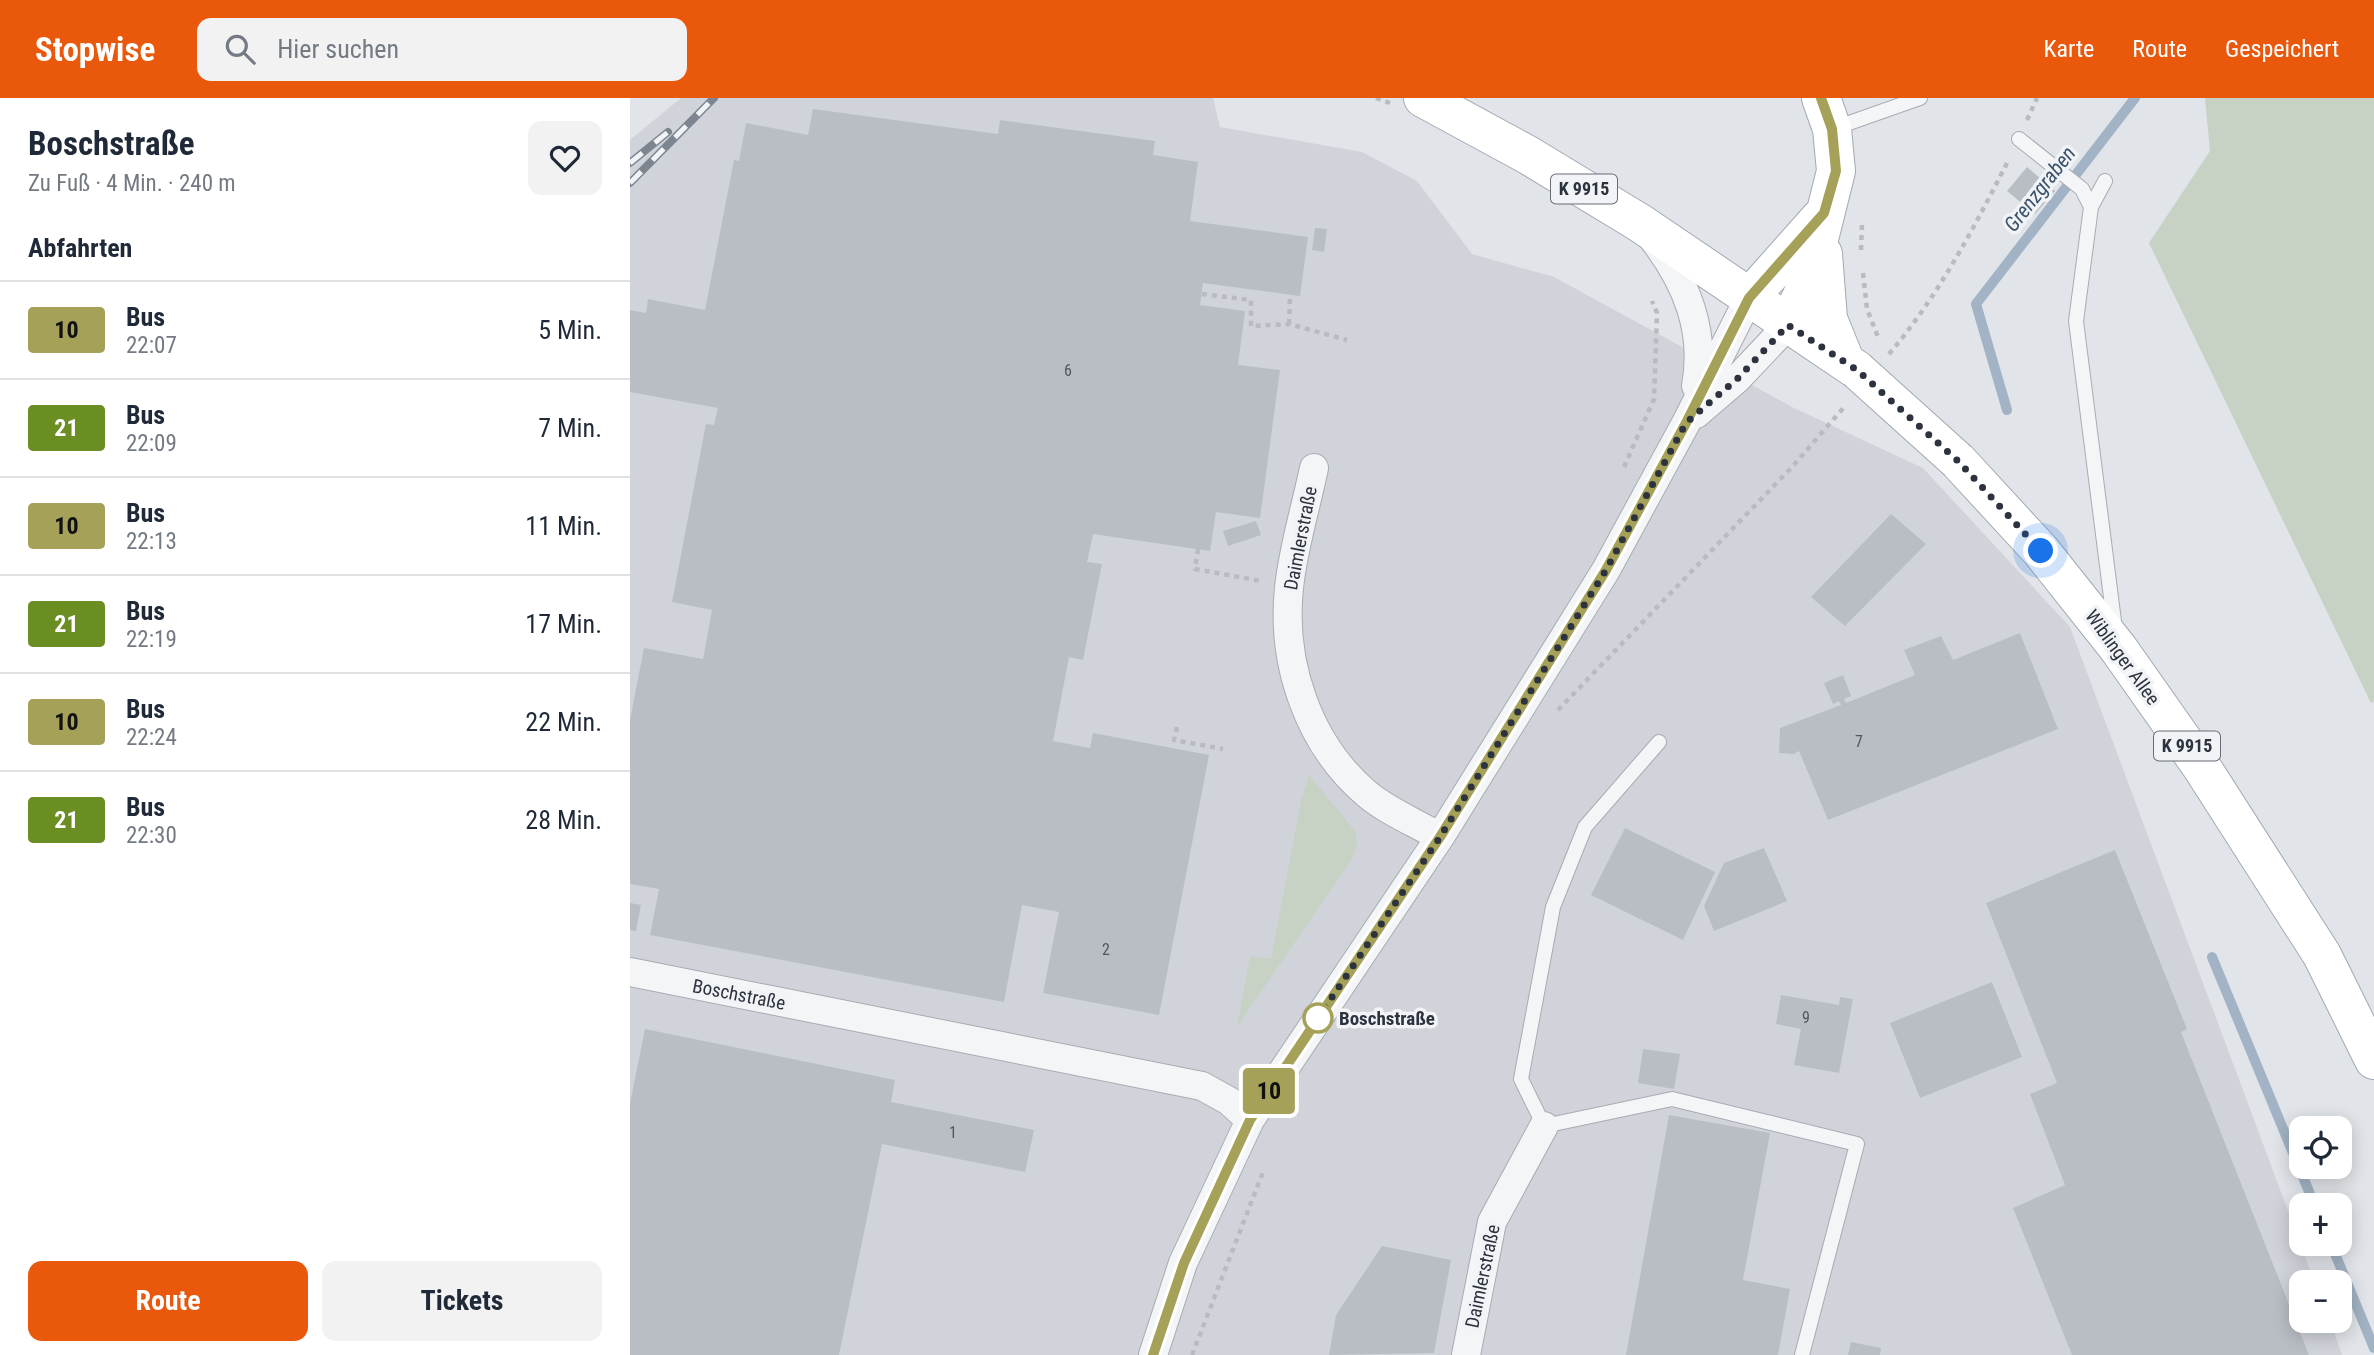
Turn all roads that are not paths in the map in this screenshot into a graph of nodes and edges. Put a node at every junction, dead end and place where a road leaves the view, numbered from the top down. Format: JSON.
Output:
{"nodes":[{"id":1,"x":1423,"y":98,"type":"edge"},
{"id":2,"x":1920,"y":98,"type":"edge"},
{"id":3,"x":1826,"y":113,"type":"edge"},
{"id":4,"x":2019,"y":139,"type":"road end"},
{"id":5,"x":2105,"y":181,"type":"dead end"},
{"id":6,"x":2091,"y":207,"type":"junction"},
{"id":7,"x":1824,"y":213,"type":"junction"},
{"id":8,"x":1640,"y":223,"type":"junction"},
{"id":9,"x":1749,"y":298,"type":"junction"},
{"id":10,"x":1788,"y":325,"type":"junction"},
{"id":11,"x":1851,"y":365,"type":"junction"},
{"id":12,"x":1686,"y":423,"type":"junction"},
{"id":13,"x":1314,"y":468,"type":"dead end"},
{"id":14,"x":2118,"y":648,"type":"junction"},
{"id":15,"x":1659,"y":742,"type":"dead end"},
{"id":16,"x":1440,"y":837,"type":"junction"},
{"id":17,"x":630,"y":972,"type":"edge"},
{"id":18,"x":2374,"y":1060,"type":"edge"},
{"id":19,"x":1250,"y":1120,"type":"junction"},
{"id":20,"x":1544,"y":1126,"type":"junction"},
{"id":21,"x":1153,"y":1355,"type":"edge"},
{"id":22,"x":1466,"y":1355,"type":"edge"},
{"id":23,"x":1802,"y":1355,"type":"edge"}],
"edges":[{"from":1,"to":8,"type":"main road","number":"K 9915"},
{"from":2,"to":3,"type":"lane"},
{"from":3,"to":7,"type":"main road"},
{"from":4,"to":6,"type":"lane"},
{"from":5,"to":6,"type":"lane"},
{"from":6,"to":14,"type":"lane"},
{"from":7,"to":9,"type":"main road"},
{"from":7,"to":10,"type":"main road"},
{"from":7,"to":11,"type":"main road"},
{"from":8,"to":9,"type":"main road","name":"Wiblinger Allee"},
{"from":8,"to":12,"type":"street"},
{"from":9,"to":10,"type":"main road","name":"Wiblinger Allee"},
{"from":9,"to":12,"type":"street"},
{"from":10,"to":11,"type":"main road","name":"Wiblinger Allee","number":"K 9915"},
{"from":10,"to":12,"type":"street"},
{"from":11,"to":14,"type":"main road","name":"Wiblinger Allee","number":"K 9915","bridge":true},
{"from":12,"to":16,"type":"street"},
{"from":13,"to":16,"type":"street","name":"Daimlerstraße"},
{"from":14,"to":18,"type":"main road","name":"Wiblinger Allee","number":"K 9915"},
{"from":15,"to":20,"type":"lane"},
{"from":16,"to":19,"type":"street"},
{"from":17,"to":19,"type":"street","name":"Boschstraße"},
{"from":19,"to":21,"type":"street"},
{"from":20,"to":22,"type":"street","name":"Daimlerstraße"},
{"from":20,"to":23,"type":"lane"}]}
